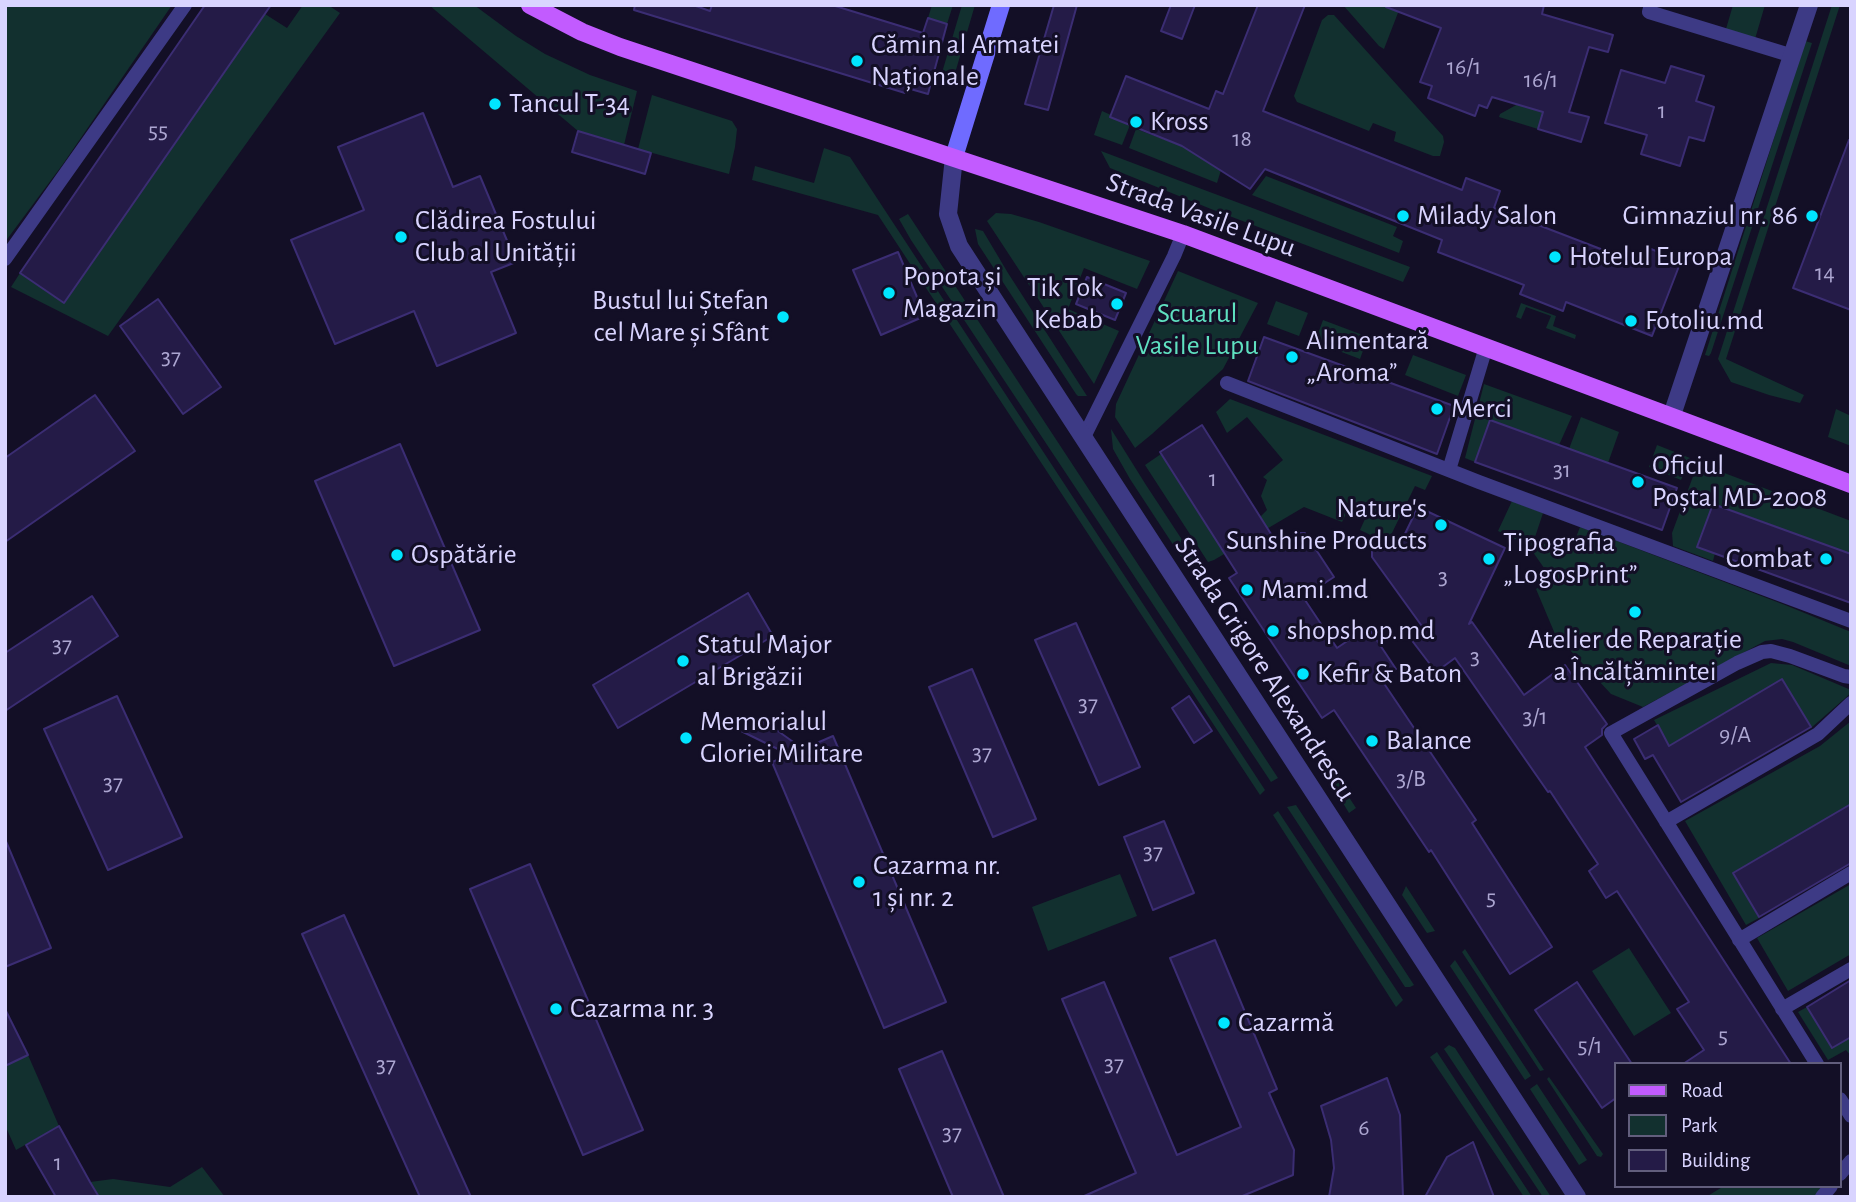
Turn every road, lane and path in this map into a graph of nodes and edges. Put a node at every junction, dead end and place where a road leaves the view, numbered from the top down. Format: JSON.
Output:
{"nodes":[{"id":1,"x":186,"y":5,"type":"edge"},
{"id":2,"x":530,"y":5,"type":"edge"},
{"id":3,"x":1001,"y":5,"type":"edge"},
{"id":4,"x":1651,"y":5,"type":"edge"},
{"id":5,"x":1809,"y":5,"type":"edge"},
{"id":6,"x":1793,"y":56,"type":"junction"},
{"id":7,"x":954,"y":157,"type":"junction"},
{"id":8,"x":1183,"y":234,"type":"junction"},
{"id":9,"x":5,"y":258,"type":"edge"},
{"id":10,"x":1486,"y":347,"type":"junction"},
{"id":11,"x":1227,"y":383,"type":"dead end"},
{"id":12,"x":1672,"y":415,"type":"junction"},
{"id":13,"x":1084,"y":437,"type":"junction"},
{"id":14,"x":1449,"y":470,"type":"junction"},
{"id":15,"x":1851,"y":484,"type":"edge"},
{"id":16,"x":1851,"y":621,"type":"edge"},
{"id":17,"x":1851,"y":677,"type":"edge"},
{"id":18,"x":1851,"y":703,"type":"edge"},
{"id":19,"x":1666,"y":821,"type":"junction"},
{"id":20,"x":1851,"y":873,"type":"edge"},
{"id":21,"x":1740,"y":940,"type":"junction"},
{"id":22,"x":1851,"y":970,"type":"edge"},
{"id":23,"x":1782,"y":1009,"type":"junction"},
{"id":24,"x":1816,"y":1062,"type":"edge"},
{"id":25,"x":1577,"y":1197,"type":"edge"}],
"edges":[{"from":1,"to":9,"type":"lane"},
{"from":2,"to":7,"type":"main road","name":"Strada Vasile Lupu"},
{"from":3,"to":7,"type":"main road"},
{"from":4,"to":6,"type":"lane"},
{"from":5,"to":6,"type":"street"},
{"from":6,"to":12,"type":"street"},
{"from":7,"to":8,"type":"main road","name":"Strada Vasile Lupu"},
{"from":7,"to":13,"type":"street","name":"Strada Grigore Alexandrescu"},
{"from":8,"to":10,"type":"main road","name":"Strada Vasile Lupu"},
{"from":8,"to":13,"type":"lane"},
{"from":10,"to":12,"type":"main road","name":"Strada Vasile Lupu"},
{"from":10,"to":14,"type":"lane"},
{"from":11,"to":14,"type":"lane"},
{"from":12,"to":15,"type":"main road","name":"Strada Vasile Lupu"},
{"from":13,"to":25,"type":"street","name":"Strada Grigore Alexandrescu"},
{"from":14,"to":16,"type":"lane"},
{"from":17,"to":19,"type":"lane"},
{"from":18,"to":19,"type":"lane"},
{"from":19,"to":21,"type":"lane"},
{"from":20,"to":21,"type":"lane"},
{"from":21,"to":23,"type":"lane"},
{"from":22,"to":23,"type":"lane"},
{"from":23,"to":24,"type":"lane"}]}
